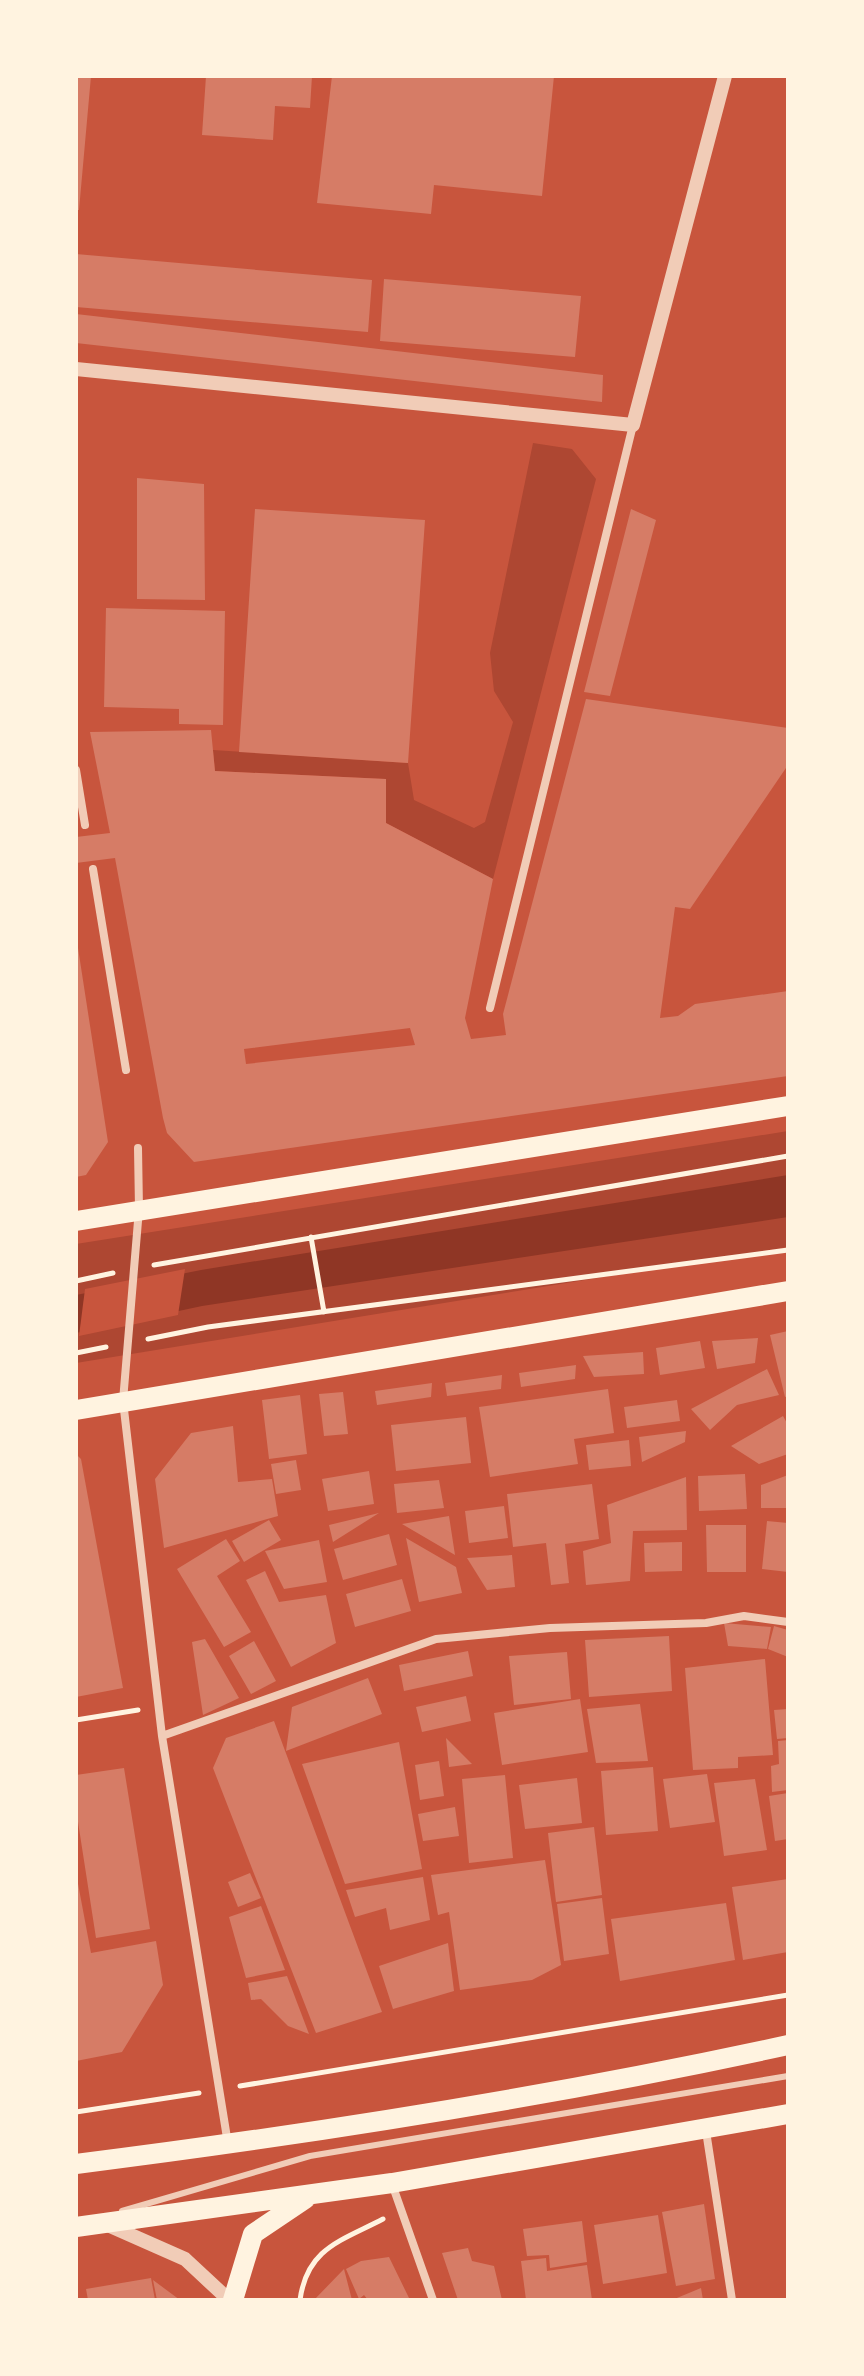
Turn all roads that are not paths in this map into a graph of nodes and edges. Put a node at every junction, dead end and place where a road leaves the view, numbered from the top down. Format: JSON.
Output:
{"nodes":[{"id":1,"x":725,"y":76,"type":"edge"},
{"id":2,"x":76,"y":369,"type":"edge"},
{"id":3,"x":633,"y":425,"type":"junction"},
{"id":4,"x":76,"y":770,"type":"edge"},
{"id":5,"x":85,"y":825,"type":"dead end"},
{"id":6,"x":93,"y":869,"type":"dead end"},
{"id":7,"x":490,"y":1008,"type":"dead end"},
{"id":8,"x":126,"y":1070,"type":"dead end"},
{"id":9,"x":788,"y":1106,"type":"edge"},
{"id":10,"x":138,"y":1148,"type":"dead end"},
{"id":11,"x":139,"y":1209,"type":"junction"},
{"id":12,"x":76,"y":1221,"type":"edge"},
{"id":13,"x":788,"y":1291,"type":"edge"},
{"id":14,"x":123,"y":1401,"type":"junction"},
{"id":15,"x":76,"y":1410,"type":"edge"},
{"id":16,"x":788,"y":1622,"type":"edge"},
{"id":17,"x":162,"y":1736,"type":"junction"},
{"id":18,"x":788,"y":2045,"type":"edge"},
{"id":19,"x":788,"y":2054,"type":"edge"},
{"id":20,"x":693,"y":2066,"type":"junction"},
{"id":21,"x":788,"y":2076,"type":"edge"},
{"id":22,"x":788,"y":2114,"type":"edge"},
{"id":23,"x":706,"y":2130,"type":"junction"},
{"id":24,"x":228,"y":2145,"type":"junction"},
{"id":25,"x":76,"y":2164,"type":"edge"},
{"id":26,"x":392,"y":2183,"type":"junction"},
{"id":27,"x":310,"y":2195,"type":"junction"},
{"id":28,"x":108,"y":2225,"type":"junction"},
{"id":29,"x":76,"y":2226,"type":"edge"},
{"id":30,"x":231,"y":2300,"type":"edge"},
{"id":31,"x":433,"y":2300,"type":"edge"},
{"id":32,"x":732,"y":2300,"type":"edge"}],
"edges":[{"from":1,"to":3,"type":"street"},
{"from":2,"to":3,"type":"street"},
{"from":3,"to":7,"type":"street"},
{"from":4,"to":5,"type":"street"},
{"from":6,"to":8,"type":"street"},
{"from":9,"to":11,"type":"main road"},
{"from":10,"to":11,"type":"street"},
{"from":11,"to":12,"type":"main road"},
{"from":11,"to":14,"type":"street"},
{"from":13,"to":14,"type":"main road"},
{"from":14,"to":15,"type":"main road"},
{"from":14,"to":17,"type":"street"},
{"from":16,"to":17,"type":"street"},
{"from":17,"to":24,"type":"street"},
{"from":18,"to":20,"type":"main road"},
{"from":19,"to":20,"type":"lane"},
{"from":20,"to":24,"type":"main road"},
{"from":21,"to":29,"type":"lane"},
{"from":22,"to":23,"type":"main road"},
{"from":23,"to":26,"type":"main road"},
{"from":23,"to":32,"type":"street"},
{"from":24,"to":25,"type":"main road"},
{"from":26,"to":27,"type":"main road"},
{"from":26,"to":31,"type":"street"},
{"from":27,"to":28,"type":"main road"},
{"from":27,"to":30,"type":"main road"},
{"from":28,"to":29,"type":"main road"},
{"from":28,"to":30,"type":"street"}]}
